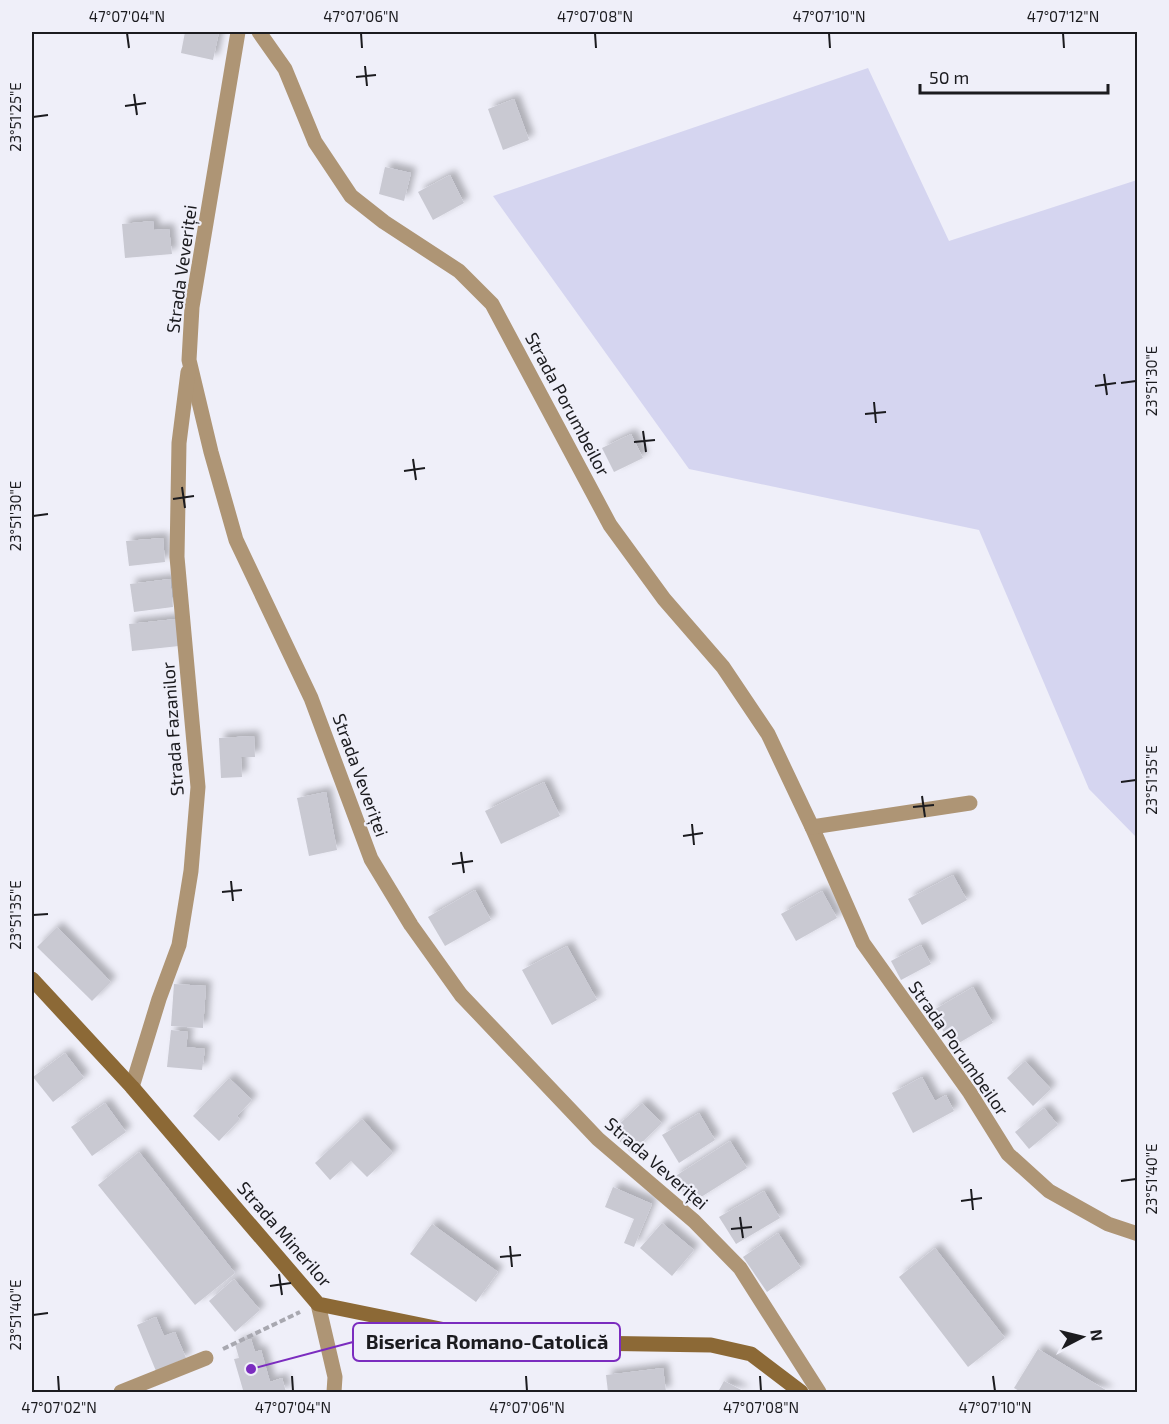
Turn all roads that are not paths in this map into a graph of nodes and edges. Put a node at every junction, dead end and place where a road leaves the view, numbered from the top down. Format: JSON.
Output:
{"nodes":[{"id":1,"x":238,"y":32,"type":"edge"},
{"id":2,"x":259,"y":32,"type":"edge"},
{"id":3,"x":189,"y":360,"type":"junction"},
{"id":4,"x":970,"y":803,"type":"dead end"},
{"id":5,"x":812,"y":827,"type":"junction"},
{"id":6,"x":32,"y":978,"type":"edge"},
{"id":7,"x":132,"y":1087,"type":"junction"},
{"id":8,"x":1137,"y":1234,"type":"edge"},
{"id":9,"x":318,"y":1304,"type":"junction"},
{"id":10,"x":206,"y":1358,"type":"road end"},
{"id":11,"x":121,"y":1392,"type":"edge"},
{"id":12,"x":334,"y":1392,"type":"edge"},
{"id":13,"x":801,"y":1392,"type":"edge"},
{"id":14,"x":819,"y":1392,"type":"edge"}],
"edges":[{"from":1,"to":3,"type":"street","name":"Strada Veveriței"},
{"from":2,"to":5,"type":"street","name":"Strada Porumbeilor"},
{"from":3,"to":7,"type":"street","name":"Strada Fazanilor"},
{"from":3,"to":14,"type":"street","name":"Strada Veveriței"},
{"from":4,"to":5,"type":"street"},
{"from":5,"to":8,"type":"street","name":"Strada Porumbeilor"},
{"from":6,"to":7,"type":"main road","name":"Strada Minerilor"},
{"from":7,"to":9,"type":"main road","name":"Strada Minerilor"},
{"from":9,"to":12,"type":"street"},
{"from":9,"to":13,"type":"main road","name":"Strada Minerilor"},
{"from":10,"to":11,"type":"street"}]}
